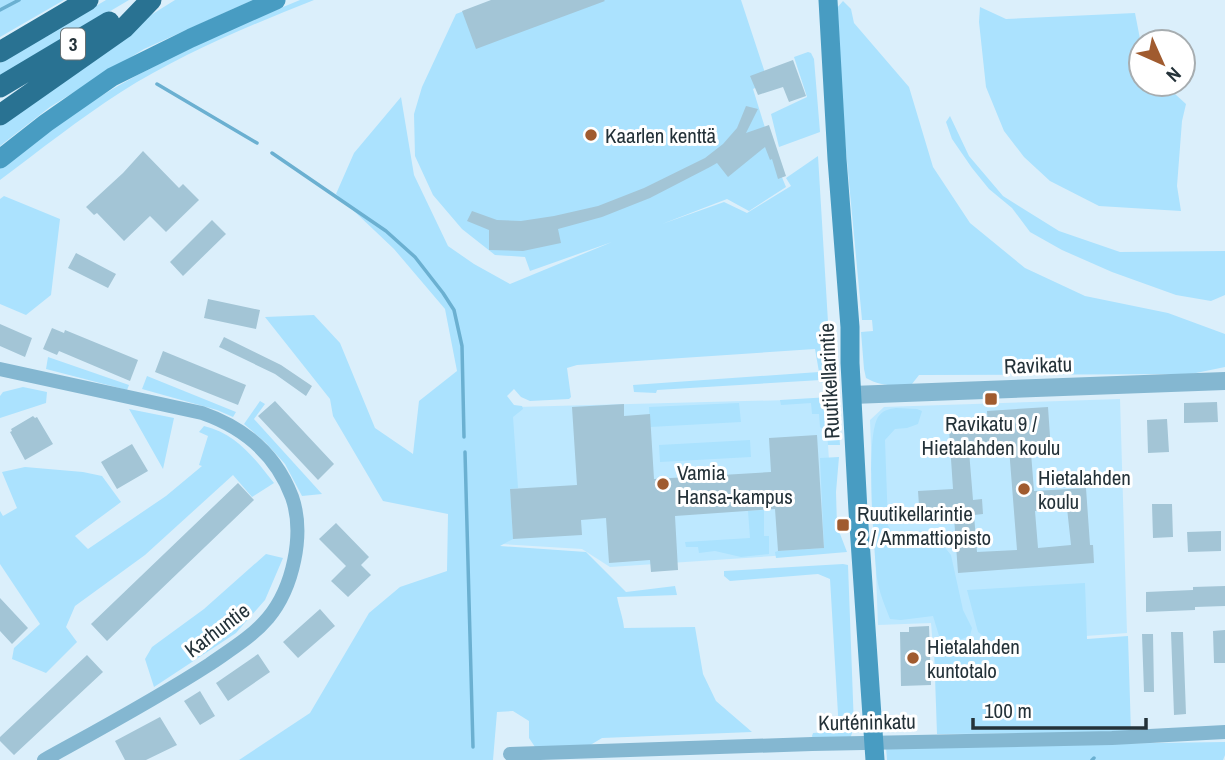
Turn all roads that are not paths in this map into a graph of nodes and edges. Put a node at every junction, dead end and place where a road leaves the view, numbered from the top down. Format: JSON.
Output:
{"nodes":[{"id":1,"x":88,"y":0,"type":"edge"},
{"id":2,"x":148,"y":0,"type":"edge"},
{"id":3,"x":276,"y":0,"type":"edge"},
{"id":4,"x":828,"y":0,"type":"edge"},
{"id":5,"x":0,"y":52,"type":"edge"},
{"id":6,"x":0,"y":87,"type":"edge"},
{"id":7,"x":0,"y":115,"type":"edge"},
{"id":8,"x":0,"y":159,"type":"edge"},
{"id":9,"x":0,"y":369,"type":"edge"},
{"id":10,"x":1225,"y":381,"type":"edge"},
{"id":11,"x":852,"y":395,"type":"junction"},
{"id":12,"x":1225,"y":732,"type":"edge"},
{"id":13,"x":874,"y":751,"type":"edge"},
{"id":14,"x":510,"y":754,"type":"dead end"},
{"id":15,"x":44,"y":760,"type":"edge"}],
"edges":[{"from":1,"to":5,"type":"highway","number":"3"},
{"from":2,"to":6,"type":"highway","number":"3"},
{"from":2,"to":7,"type":"highway"},
{"from":3,"to":8,"type":"main road"},
{"from":4,"to":11,"type":"main road","name":"Ruutikellarintie"},
{"from":9,"to":15,"type":"street","name":"Karhuntie"},
{"from":10,"to":11,"type":"street","name":"Ravikatu"},
{"from":11,"to":13,"type":"main road","name":"Ruutikellarintie"},
{"from":12,"to":13,"type":"street","name":"Kurténinkatu"},
{"from":13,"to":14,"type":"street","name":"Kurténinkatu"}]}
